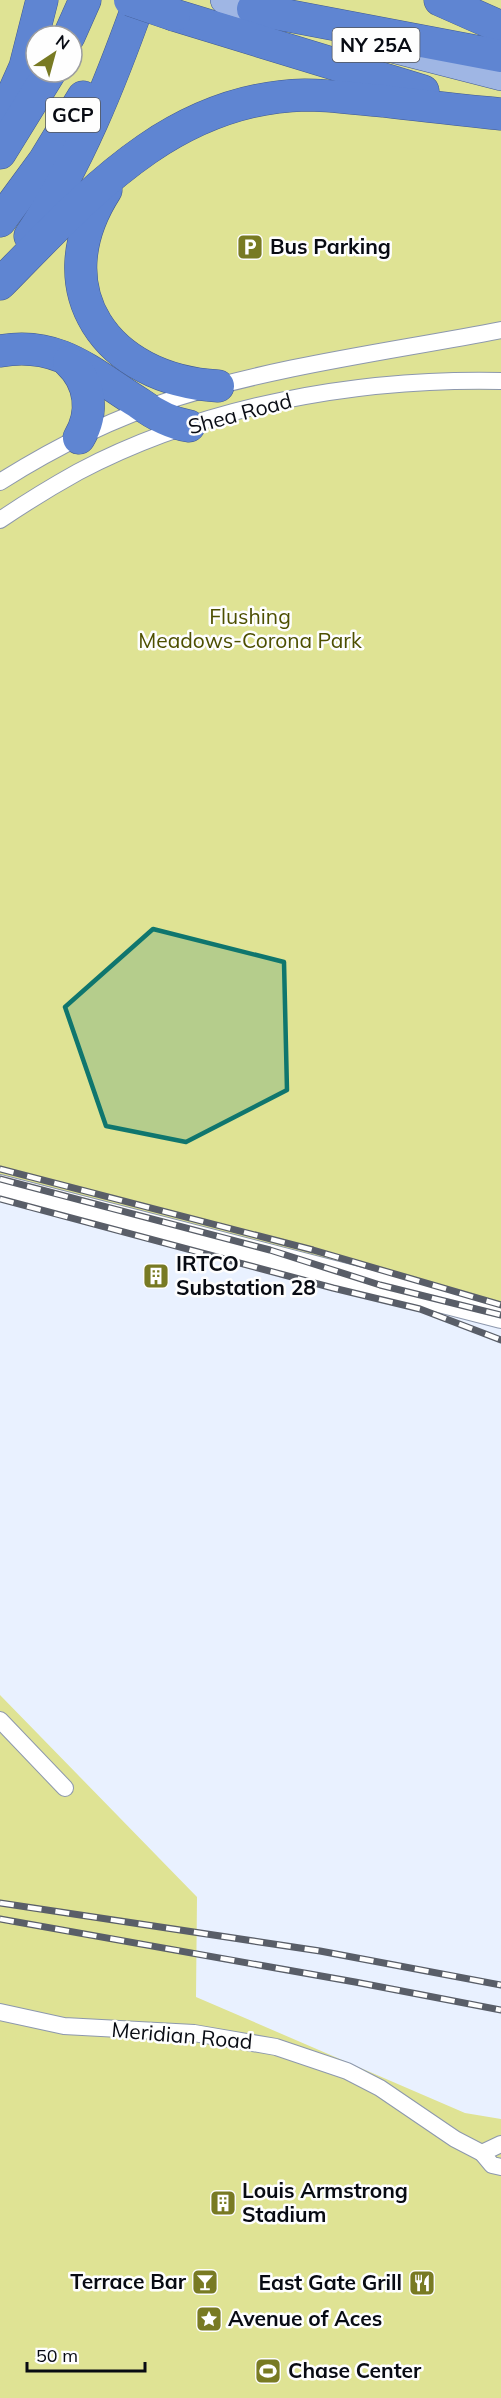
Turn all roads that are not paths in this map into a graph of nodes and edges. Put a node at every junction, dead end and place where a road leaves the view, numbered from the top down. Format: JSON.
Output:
{"nodes":[{"id":1,"x":42,"y":0,"type":"edge"},
{"id":2,"x":85,"y":0,"type":"edge"},
{"id":3,"x":129,"y":0,"type":"edge"},
{"id":4,"x":140,"y":0,"type":"edge"},
{"id":5,"x":440,"y":0,"type":"edge"},
{"id":6,"x":239,"y":4,"type":"edge"},
{"id":7,"x":74,"y":24,"type":"edge"},
{"id":8,"x":501,"y":27,"type":"edge"},
{"id":9,"x":501,"y":56,"type":"edge"},
{"id":10,"x":501,"y":77,"type":"edge"},
{"id":11,"x":43,"y":84,"type":"edge"},
{"id":12,"x":501,"y":113,"type":"edge"},
{"id":13,"x":0,"y":123,"type":"edge"},
{"id":14,"x":0,"y":153,"type":"edge"},
{"id":15,"x":137,"y":156,"type":"junction"},
{"id":16,"x":0,"y":221,"type":"edge"},
{"id":17,"x":0,"y":275,"type":"edge"},
{"id":18,"x":0,"y":284,"type":"edge"},
{"id":19,"x":501,"y":330,"type":"edge"},
{"id":20,"x":0,"y":351,"type":"edge"},
{"id":21,"x":56,"y":353,"type":"junction"},
{"id":22,"x":501,"y":381,"type":"edge"},
{"id":23,"x":218,"y":386,"type":"junction"},
{"id":24,"x":147,"y":409,"type":"junction"},
{"id":25,"x":189,"y":426,"type":"junction"},
{"id":26,"x":79,"y":438,"type":"junction"},
{"id":27,"x":0,"y":482,"type":"edge"},
{"id":28,"x":0,"y":520,"type":"edge"},
{"id":29,"x":0,"y":1187,"type":"edge"},
{"id":30,"x":501,"y":1316,"type":"edge"},
{"id":31,"x":0,"y":1720,"type":"edge"},
{"id":32,"x":65,"y":1788,"type":"dead end"},
{"id":33,"x":0,"y":2012,"type":"edge"},
{"id":34,"x":501,"y":2144,"type":"edge"},
{"id":35,"x":482,"y":2153,"type":"junction"},
{"id":36,"x":501,"y":2167,"type":"edge"}],
"edges":[{"from":1,"to":13,"type":"highway"},
{"from":2,"to":7,"type":"highway"},
{"from":3,"to":12,"type":"highway","bridge":true},
{"from":3,"to":16,"type":"highway","number":"GCP"},
{"from":4,"to":17,"type":"highway"},
{"from":5,"to":8,"type":"highway"},
{"from":6,"to":9,"type":"highway"},
{"from":6,"to":10,"type":"main road","number":"NY 25A"},
{"from":11,"to":14,"type":"highway","number":"GCP"},
{"from":12,"to":15,"type":"highway"},
{"from":15,"to":18,"type":"highway"},
{"from":15,"to":23,"type":"highway"},
{"from":19,"to":23,"type":"street","name":"Shea Road"},
{"from":20,"to":21,"type":"highway"},
{"from":21,"to":24,"type":"highway"},
{"from":21,"to":26,"type":"highway"},
{"from":22,"to":25,"type":"street","name":"Shea Road"},
{"from":23,"to":24,"type":"street","name":"Shea Road"},
{"from":24,"to":25,"type":"highway"},
{"from":24,"to":26,"type":"street","name":"Shea Road"},
{"from":25,"to":28,"type":"street","name":"Shea Road"},
{"from":26,"to":27,"type":"street","name":"Shea Road"},
{"from":29,"to":30,"type":"main road"},
{"from":31,"to":32,"type":"street"},
{"from":33,"to":35,"type":"street","name":"Meridian Road"},
{"from":34,"to":35,"type":"street"},
{"from":35,"to":36,"type":"street","name":"Meridian Road"}]}
